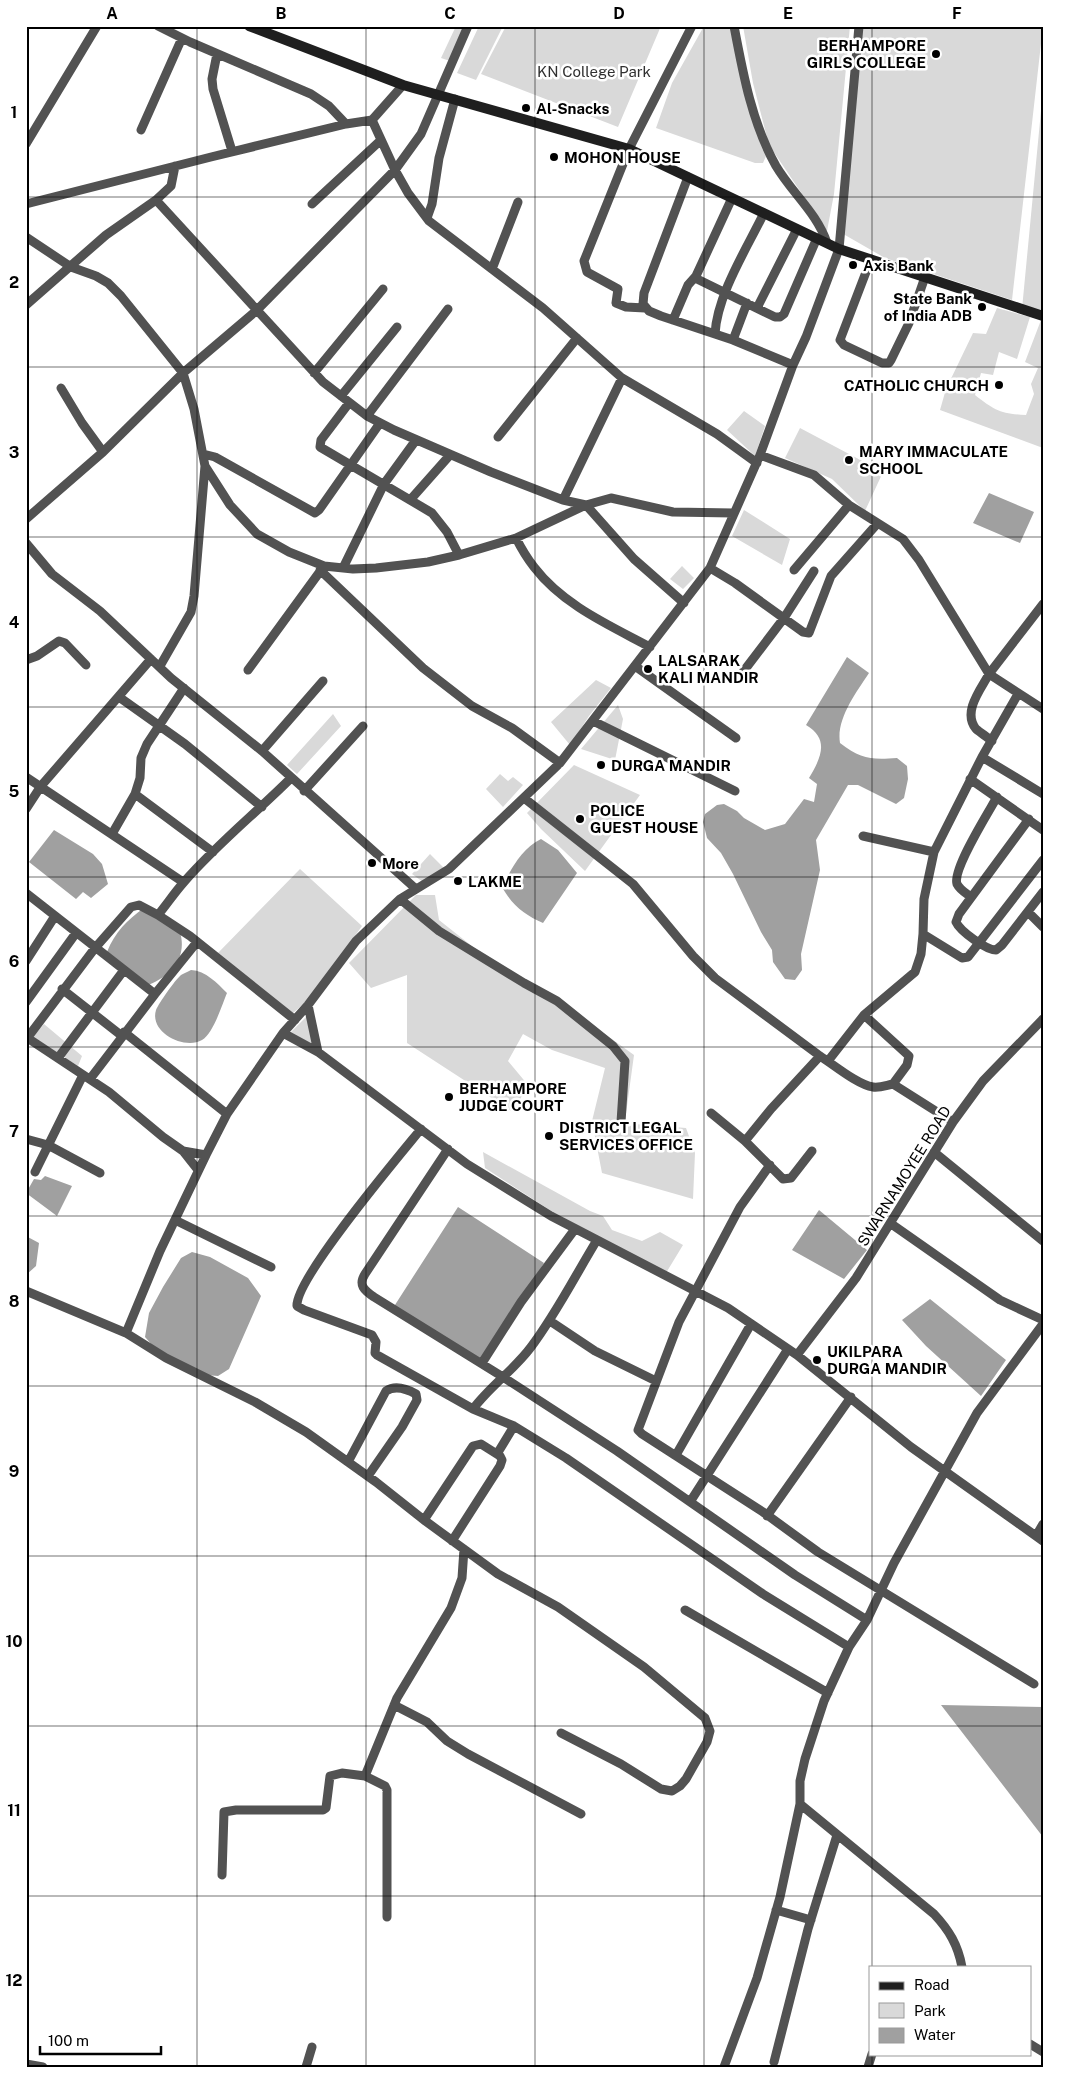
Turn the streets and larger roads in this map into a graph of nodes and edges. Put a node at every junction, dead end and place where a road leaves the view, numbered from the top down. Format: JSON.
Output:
{"nodes":[{"id":1,"x":97,"y":26,"type":"edge"},
{"id":2,"x":158,"y":26,"type":"edge"},
{"id":3,"x":249,"y":26,"type":"edge"},
{"id":4,"x":468,"y":26,"type":"edge"},
{"id":5,"x":692,"y":26,"type":"edge"},
{"id":6,"x":734,"y":26,"type":"edge"},
{"id":7,"x":859,"y":26,"type":"edge"},
{"id":8,"x":182,"y":38,"type":"junction"},
{"id":9,"x":218,"y":54,"type":"junction"},
{"id":10,"x":403,"y":85,"type":"junction"},
{"id":11,"x":439,"y":94,"type":"junction"},
{"id":12,"x":455,"y":99,"type":"junction"},
{"id":13,"x":372,"y":120,"type":"junction"},
{"id":14,"x":346,"y":124,"type":"junction"},
{"id":15,"x":141,"y":130,"type":"dead end"},
{"id":16,"x":381,"y":140,"type":"junction"},
{"id":17,"x":26,"y":144,"type":"edge"},
{"id":18,"x":629,"y":149,"type":"junction"},
{"id":19,"x":232,"y":152,"type":"junction"},
{"id":20,"x":175,"y":166,"type":"junction"},
{"id":21,"x":394,"y":170,"type":"junction"},
{"id":22,"x":688,"y":177,"type":"junction"},
{"id":23,"x":732,"y":198,"type":"junction"},
{"id":24,"x":156,"y":200,"type":"junction"},
{"id":25,"x":518,"y":202,"type":"dead end"},
{"id":26,"x":26,"y":204,"type":"edge"},
{"id":27,"x":312,"y":204,"type":"dead end"},
{"id":28,"x":764,"y":213,"type":"junction"},
{"id":29,"x":427,"y":218,"type":"junction"},
{"id":30,"x":797,"y":229,"type":"junction"},
{"id":31,"x":26,"y":237,"type":"edge"},
{"id":32,"x":817,"y":238,"type":"junction"},
{"id":33,"x":827,"y":243,"type":"junction"},
{"id":34,"x":840,"y":249,"type":"junction"},
{"id":35,"x":871,"y":259,"type":"junction"},
{"id":36,"x":71,"y":267,"type":"junction"},
{"id":37,"x":492,"y":269,"type":"junction"},
{"id":38,"x":925,"y":277,"type":"junction"},
{"id":39,"x":695,"y":278,"type":"junction"},
{"id":40,"x":383,"y":289,"type":"dead end"},
{"id":41,"x":725,"y":293,"type":"junction"},
{"id":42,"x":747,"y":303,"type":"junction"},
{"id":43,"x":26,"y":305,"type":"edge"},
{"id":44,"x":645,"y":308,"type":"junction"},
{"id":45,"x":758,"y":308,"type":"junction"},
{"id":46,"x":448,"y":309,"type":"dead end"},
{"id":47,"x":256,"y":311,"type":"junction"},
{"id":48,"x":1043,"y":316,"type":"edge"},
{"id":49,"x":673,"y":320,"type":"junction"},
{"id":50,"x":397,"y":327,"type":"dead end"},
{"id":51,"x":715,"y":334,"type":"junction"},
{"id":52,"x":577,"y":338,"type":"junction"},
{"id":53,"x":733,"y":340,"type":"junction"},
{"id":54,"x":793,"y":365,"type":"junction"},
{"id":55,"x":183,"y":373,"type":"junction"},
{"id":56,"x":314,"y":373,"type":"junction"},
{"id":57,"x":622,"y":378,"type":"junction"},
{"id":58,"x":61,"y":388,"type":"dead end"},
{"id":59,"x":340,"y":396,"type":"junction"},
{"id":60,"x":349,"y":403,"type":"junction"},
{"id":61,"x":367,"y":416,"type":"junction"},
{"id":62,"x":380,"y":422,"type":"junction"},
{"id":63,"x":498,"y":438,"type":"dead end"},
{"id":64,"x":416,"y":440,"type":"junction"},
{"id":65,"x":103,"y":452,"type":"junction"},
{"id":66,"x":203,"y":454,"type":"junction"},
{"id":67,"x":450,"y":455,"type":"junction"},
{"id":68,"x":758,"y":459,"type":"junction"},
{"id":69,"x":350,"y":465,"type":"junction"},
{"id":70,"x":205,"y":466,"type":"junction"},
{"id":71,"x":384,"y":484,"type":"junction"},
{"id":72,"x":411,"y":499,"type":"junction"},
{"id":73,"x":563,"y":500,"type":"junction"},
{"id":74,"x":586,"y":505,"type":"junction"},
{"id":75,"x":849,"y":506,"type":"junction"},
{"id":76,"x":734,"y":513,"type":"junction"},
{"id":77,"x":26,"y":519,"type":"edge"},
{"id":78,"x":878,"y":524,"type":"junction"},
{"id":79,"x":516,"y":538,"type":"junction"},
{"id":80,"x":26,"y":542,"type":"edge"},
{"id":81,"x":459,"y":555,"type":"junction"},
{"id":82,"x":322,"y":568,"type":"junction"},
{"id":83,"x":343,"y":568,"type":"junction"},
{"id":84,"x":710,"y":568,"type":"junction"},
{"id":85,"x":794,"y":570,"type":"dead end"},
{"id":86,"x":814,"y":571,"type":"dead end"},
{"id":87,"x":684,"y":603,"type":"junction"},
{"id":88,"x":1043,"y":604,"type":"edge"},
{"id":89,"x":784,"y":618,"type":"junction"},
{"id":90,"x":650,"y":647,"type":"junction"},
{"id":91,"x":151,"y":659,"type":"junction"},
{"id":92,"x":26,"y":660,"type":"edge"},
{"id":93,"x":86,"y":665,"type":"dead end"},
{"id":94,"x":160,"y":666,"type":"junction"},
{"id":95,"x":635,"y":666,"type":"junction"},
{"id":96,"x":248,"y":670,"type":"dead end"},
{"id":97,"x":743,"y":672,"type":"dead end"},
{"id":98,"x":989,"y":674,"type":"junction"},
{"id":99,"x":324,"y":681,"type":"dead end"},
{"id":100,"x":184,"y":688,"type":"junction"},
{"id":101,"x":1018,"y":694,"type":"junction"},
{"id":102,"x":119,"y":697,"type":"junction"},
{"id":103,"x":1043,"y":709,"type":"edge"},
{"id":104,"x":593,"y":721,"type":"junction"},
{"id":105,"x":158,"y":726,"type":"junction"},
{"id":106,"x":363,"y":726,"type":"dead end"},
{"id":107,"x":736,"y":738,"type":"dead end"},
{"id":108,"x":992,"y":741,"type":"junction"},
{"id":109,"x":262,"y":751,"type":"junction"},
{"id":110,"x":982,"y":757,"type":"junction"},
{"id":111,"x":560,"y":763,"type":"junction"},
{"id":112,"x":26,"y":776,"type":"edge"},
{"id":113,"x":291,"y":778,"type":"junction"},
{"id":114,"x":970,"y":779,"type":"junction"},
{"id":115,"x":41,"y":786,"type":"junction"},
{"id":116,"x":304,"y":791,"type":"junction"},
{"id":117,"x":735,"y":791,"type":"dead end"},
{"id":118,"x":135,"y":794,"type":"junction"},
{"id":119,"x":1043,"y":794,"type":"edge"},
{"id":120,"x":997,"y":797,"type":"junction"},
{"id":121,"x":524,"y":798,"type":"junction"},
{"id":122,"x":262,"y":807,"type":"junction"},
{"id":123,"x":26,"y":809,"type":"edge"},
{"id":124,"x":1029,"y":819,"type":"junction"},
{"id":125,"x":1043,"y":830,"type":"edge"},
{"id":126,"x":112,"y":834,"type":"junction"},
{"id":127,"x":863,"y":836,"type":"dead end"},
{"id":128,"x":213,"y":852,"type":"junction"},
{"id":129,"x":934,"y":852,"type":"junction"},
{"id":130,"x":1043,"y":860,"type":"edge"},
{"id":131,"x":183,"y":882,"type":"junction"},
{"id":132,"x":416,"y":889,"type":"junction"},
{"id":133,"x":1043,"y":892,"type":"edge"},
{"id":134,"x":971,"y":897,"type":"junction"},
{"id":135,"x":28,"y":899,"type":"edge"},
{"id":136,"x":400,"y":899,"type":"junction"},
{"id":137,"x":1028,"y":912,"type":"junction"},
{"id":138,"x":158,"y":915,"type":"junction"},
{"id":139,"x":55,"y":916,"type":"junction"},
{"id":140,"x":1043,"y":927,"type":"edge"},
{"id":141,"x":76,"y":933,"type":"junction"},
{"id":142,"x":923,"y":934,"type":"junction"},
{"id":143,"x":197,"y":942,"type":"junction"},
{"id":144,"x":980,"y":943,"type":"junction"},
{"id":145,"x":95,"y":948,"type":"junction"},
{"id":146,"x":26,"y":961,"type":"edge"},
{"id":147,"x":124,"y":970,"type":"junction"},
{"id":148,"x":62,"y":989,"type":"junction"},
{"id":149,"x":155,"y":994,"type":"junction"},
{"id":150,"x":26,"y":1002,"type":"edge"},
{"id":151,"x":308,"y":1005,"type":"junction"},
{"id":152,"x":92,"y":1013,"type":"junction"},
{"id":153,"x":864,"y":1015,"type":"junction"},
{"id":154,"x":1043,"y":1018,"type":"edge"},
{"id":155,"x":295,"y":1020,"type":"junction"},
{"id":156,"x":284,"y":1033,"type":"junction"},
{"id":157,"x":123,"y":1034,"type":"junction"},
{"id":158,"x":27,"y":1037,"type":"edge"},
{"id":159,"x":318,"y":1052,"type":"junction"},
{"id":160,"x":58,"y":1058,"type":"junction"},
{"id":161,"x":824,"y":1059,"type":"junction"},
{"id":162,"x":87,"y":1077,"type":"junction"},
{"id":163,"x":893,"y":1084,"type":"junction"},
{"id":164,"x":711,"y":1113,"type":"dead end"},
{"id":165,"x":227,"y":1114,"type":"junction"},
{"id":166,"x":621,"y":1122,"type":"dead end"},
{"id":167,"x":953,"y":1122,"type":"junction"},
{"id":168,"x":420,"y":1129,"type":"junction"},
{"id":169,"x":26,"y":1139,"type":"edge"},
{"id":170,"x":745,"y":1141,"type":"junction"},
{"id":171,"x":48,"y":1145,"type":"junction"},
{"id":172,"x":448,"y":1149,"type":"junction"},
{"id":173,"x":183,"y":1151,"type":"junction"},
{"id":174,"x":812,"y":1151,"type":"dead end"},
{"id":175,"x":934,"y":1152,"type":"junction"},
{"id":176,"x":206,"y":1155,"type":"junction"},
{"id":177,"x":770,"y":1165,"type":"junction"},
{"id":178,"x":198,"y":1170,"type":"junction"},
{"id":179,"x":35,"y":1172,"type":"dead end"},
{"id":180,"x":100,"y":1173,"type":"dead end"},
{"id":181,"x":175,"y":1220,"type":"junction"},
{"id":182,"x":890,"y":1223,"type":"junction"},
{"id":183,"x":575,"y":1229,"type":"junction"},
{"id":184,"x":597,"y":1240,"type":"junction"},
{"id":185,"x":1043,"y":1241,"type":"edge"},
{"id":186,"x":271,"y":1267,"type":"dead end"},
{"id":187,"x":26,"y":1291,"type":"edge"},
{"id":188,"x":695,"y":1292,"type":"junction"},
{"id":189,"x":1043,"y":1320,"type":"edge"},
{"id":190,"x":550,"y":1321,"type":"junction"},
{"id":191,"x":751,"y":1324,"type":"junction"},
{"id":192,"x":1043,"y":1324,"type":"edge"},
{"id":193,"x":126,"y":1333,"type":"junction"},
{"id":194,"x":788,"y":1349,"type":"junction"},
{"id":195,"x":797,"y":1355,"type":"junction"},
{"id":196,"x":482,"y":1364,"type":"junction"},
{"id":197,"x":503,"y":1376,"type":"junction"},
{"id":198,"x":656,"y":1381,"type":"junction"},
{"id":199,"x":851,"y":1397,"type":"junction"},
{"id":200,"x":473,"y":1408,"type":"junction"},
{"id":201,"x":514,"y":1426,"type":"junction"},
{"id":202,"x":497,"y":1454,"type":"junction"},
{"id":203,"x":676,"y":1455,"type":"junction"},
{"id":204,"x":348,"y":1462,"type":"junction"},
{"id":205,"x":944,"y":1472,"type":"junction"},
{"id":206,"x":368,"y":1476,"type":"junction"},
{"id":207,"x":708,"y":1476,"type":"junction"},
{"id":208,"x":690,"y":1502,"type":"junction"},
{"id":209,"x":767,"y":1516,"type":"junction"},
{"id":210,"x":424,"y":1520,"type":"junction"},
{"id":211,"x":1043,"y":1524,"type":"edge"},
{"id":212,"x":1039,"y":1538,"type":"edge"},
{"id":213,"x":452,"y":1541,"type":"junction"},
{"id":214,"x":464,"y":1549,"type":"junction"},
{"id":215,"x":880,"y":1592,"type":"junction"},
{"id":216,"x":685,"y":1610,"type":"dead end"},
{"id":217,"x":866,"y":1620,"type":"junction"},
{"id":218,"x":849,"y":1647,"type":"junction"},
{"id":219,"x":1034,"y":1684,"type":"dead end"},
{"id":220,"x":828,"y":1693,"type":"junction"},
{"id":221,"x":394,"y":1705,"type":"junction"},
{"id":222,"x":561,"y":1733,"type":"dead end"},
{"id":223,"x":364,"y":1776,"type":"junction"},
{"id":224,"x":800,"y":1804,"type":"junction"},
{"id":225,"x":581,"y":1814,"type":"dead end"},
{"id":226,"x":837,"y":1835,"type":"junction"},
{"id":227,"x":222,"y":1875,"type":"dead end"},
{"id":228,"x":776,"y":1910,"type":"junction"},
{"id":229,"x":387,"y":1917,"type":"dead end"},
{"id":230,"x":811,"y":1920,"type":"junction"},
{"id":231,"x":962,"y":1966,"type":"edge"},
{"id":232,"x":1032,"y":2045,"type":"edge"},
{"id":233,"x":312,"y":2047,"type":"dead end"},
{"id":234,"x":1043,"y":2052,"type":"edge"},
{"id":235,"x":774,"y":2062,"type":"dead end"},
{"id":236,"x":26,"y":2064,"type":"edge"},
{"id":237,"x":43,"y":2067,"type":"edge"},
{"id":238,"x":306,"y":2067,"type":"edge"},
{"id":239,"x":724,"y":2067,"type":"edge"}],
"edges":[{"from":1,"to":17,"type":"street"},
{"from":2,"to":8,"type":"street"},
{"from":3,"to":10,"type":"street"},
{"from":4,"to":11,"type":"street"},
{"from":5,"to":18,"type":"street"},
{"from":6,"to":33,"type":"street"},
{"from":7,"to":34,"type":"street"},
{"from":8,"to":9,"type":"street"},
{"from":8,"to":15,"type":"street"},
{"from":9,"to":14,"type":"street"},
{"from":9,"to":19,"type":"street"},
{"from":10,"to":11,"type":"street"},
{"from":10,"to":13,"type":"street"},
{"from":11,"to":12,"type":"street"},
{"from":11,"to":21,"type":"street"},
{"from":12,"to":18,"type":"street"},
{"from":12,"to":29,"type":"street"},
{"from":13,"to":14,"type":"street"},
{"from":13,"to":16,"type":"street"},
{"from":14,"to":19,"type":"street"},
{"from":16,"to":21,"type":"street"},
{"from":16,"to":27,"type":"street"},
{"from":18,"to":22,"type":"street"},
{"from":18,"to":44,"type":"street"},
{"from":19,"to":20,"type":"street"},
{"from":20,"to":24,"type":"street"},
{"from":20,"to":26,"type":"street"},
{"from":21,"to":29,"type":"street"},
{"from":21,"to":47,"type":"street"},
{"from":22,"to":23,"type":"street"},
{"from":22,"to":44,"type":"street"},
{"from":23,"to":28,"type":"street"},
{"from":23,"to":39,"type":"street"},
{"from":24,"to":36,"type":"street"},
{"from":24,"to":47,"type":"street"},
{"from":25,"to":37,"type":"street"},
{"from":28,"to":30,"type":"street"},
{"from":28,"to":41,"type":"street"},
{"from":29,"to":37,"type":"street"},
{"from":30,"to":32,"type":"street"},
{"from":30,"to":45,"type":"street"},
{"from":31,"to":36,"type":"street"},
{"from":32,"to":33,"type":"street"},
{"from":32,"to":45,"type":"street"},
{"from":33,"to":34,"type":"street"},
{"from":34,"to":35,"type":"street"},
{"from":34,"to":54,"type":"street"},
{"from":35,"to":38,"type":"street"},
{"from":35,"to":38,"type":"street"},
{"from":36,"to":43,"type":"street"},
{"from":36,"to":55,"type":"street"},
{"from":37,"to":52,"type":"street"},
{"from":38,"to":48,"type":"street"},
{"from":39,"to":41,"type":"street"},
{"from":39,"to":49,"type":"street"},
{"from":40,"to":56,"type":"street"},
{"from":41,"to":42,"type":"street"},
{"from":41,"to":51,"type":"street"},
{"from":42,"to":45,"type":"street"},
{"from":42,"to":53,"type":"street"},
{"from":44,"to":49,"type":"street"},
{"from":46,"to":61,"type":"street"},
{"from":47,"to":55,"type":"street"},
{"from":47,"to":56,"type":"street"},
{"from":49,"to":51,"type":"street"},
{"from":50,"to":59,"type":"street"},
{"from":51,"to":53,"type":"street"},
{"from":52,"to":57,"type":"street"},
{"from":52,"to":63,"type":"street"},
{"from":53,"to":54,"type":"street"},
{"from":54,"to":68,"type":"street"},
{"from":55,"to":65,"type":"street"},
{"from":55,"to":66,"type":"street"},
{"from":56,"to":59,"type":"street"},
{"from":57,"to":68,"type":"street"},
{"from":57,"to":73,"type":"street"},
{"from":58,"to":65,"type":"street"},
{"from":59,"to":60,"type":"street"},
{"from":60,"to":61,"type":"street"},
{"from":60,"to":69,"type":"street"},
{"from":61,"to":62,"type":"street"},
{"from":62,"to":64,"type":"street"},
{"from":62,"to":69,"type":"street"},
{"from":64,"to":67,"type":"street"},
{"from":64,"to":71,"type":"street"},
{"from":65,"to":77,"type":"street"},
{"from":66,"to":69,"type":"street"},
{"from":66,"to":70,"type":"street"},
{"from":67,"to":72,"type":"street"},
{"from":67,"to":73,"type":"street"},
{"from":68,"to":75,"type":"street"},
{"from":68,"to":76,"type":"street"},
{"from":69,"to":71,"type":"street"},
{"from":70,"to":82,"type":"street"},
{"from":70,"to":94,"type":"street"},
{"from":71,"to":72,"type":"street"},
{"from":71,"to":83,"type":"street"},
{"from":72,"to":81,"type":"street"},
{"from":73,"to":74,"type":"street"},
{"from":74,"to":76,"type":"street"},
{"from":74,"to":79,"type":"street"},
{"from":74,"to":87,"type":"street"},
{"from":75,"to":78,"type":"street"},
{"from":75,"to":85,"type":"street"},
{"from":76,"to":84,"type":"street"},
{"from":78,"to":89,"type":"street"},
{"from":78,"to":98,"type":"street"},
{"from":79,"to":81,"type":"street"},
{"from":79,"to":90,"type":"street"},
{"from":80,"to":91,"type":"street"},
{"from":81,"to":83,"type":"street"},
{"from":82,"to":83,"type":"street"},
{"from":82,"to":96,"type":"street"},
{"from":82,"to":111,"type":"street"},
{"from":84,"to":87,"type":"street"},
{"from":84,"to":89,"type":"street"},
{"from":86,"to":89,"type":"street"},
{"from":87,"to":90,"type":"street"},
{"from":88,"to":98,"type":"street"},
{"from":89,"to":97,"type":"street"},
{"from":90,"to":95,"type":"street"},
{"from":91,"to":94,"type":"street"},
{"from":91,"to":102,"type":"street"},
{"from":92,"to":93,"type":"street"},
{"from":94,"to":100,"type":"street"},
{"from":95,"to":104,"type":"street"},
{"from":95,"to":107,"type":"street"},
{"from":98,"to":101,"type":"street"},
{"from":98,"to":108,"type":"street"},
{"from":99,"to":109,"type":"street"},
{"from":100,"to":105,"type":"street"},
{"from":100,"to":109,"type":"street"},
{"from":101,"to":103,"type":"street"},
{"from":101,"to":108,"type":"street"},
{"from":102,"to":105,"type":"street"},
{"from":102,"to":115,"type":"street"},
{"from":104,"to":111,"type":"street"},
{"from":104,"to":117,"type":"street"},
{"from":105,"to":118,"type":"street"},
{"from":105,"to":122,"type":"street"},
{"from":106,"to":116,"type":"street"},
{"from":108,"to":110,"type":"street"},
{"from":109,"to":113,"type":"street"},
{"from":110,"to":114,"type":"street"},
{"from":110,"to":119,"type":"street"},
{"from":111,"to":121,"type":"street"},
{"from":112,"to":115,"type":"street"},
{"from":113,"to":116,"type":"street"},
{"from":113,"to":122,"type":"street"},
{"from":114,"to":120,"type":"street"},
{"from":114,"to":129,"type":"street"},
{"from":115,"to":123,"type":"street"},
{"from":115,"to":126,"type":"street"},
{"from":116,"to":132,"type":"street"},
{"from":118,"to":126,"type":"street"},
{"from":118,"to":128,"type":"street"},
{"from":120,"to":124,"type":"street"},
{"from":120,"to":134,"type":"street"},
{"from":121,"to":132,"type":"street"},
{"from":121,"to":161,"type":"street"},
{"from":122,"to":128,"type":"street"},
{"from":124,"to":125,"type":"street"},
{"from":124,"to":134,"type":"street"},
{"from":126,"to":131,"type":"street"},
{"from":127,"to":129,"type":"street"},
{"from":128,"to":131,"type":"street"},
{"from":129,"to":142,"type":"street"},
{"from":130,"to":144,"type":"street"},
{"from":131,"to":138,"type":"street"},
{"from":132,"to":136,"type":"street"},
{"from":133,"to":137,"type":"street"},
{"from":134,"to":144,"type":"street"},
{"from":135,"to":139,"type":"street"},
{"from":136,"to":151,"type":"street"},
{"from":136,"to":166,"type":"street"},
{"from":137,"to":140,"type":"street"},
{"from":137,"to":144,"type":"street"},
{"from":138,"to":143,"type":"street"},
{"from":138,"to":145,"type":"street"},
{"from":139,"to":141,"type":"street"},
{"from":139,"to":146,"type":"street"},
{"from":141,"to":145,"type":"street"},
{"from":141,"to":150,"type":"street"},
{"from":142,"to":144,"type":"street"},
{"from":142,"to":153,"type":"street"},
{"from":143,"to":149,"type":"street"},
{"from":143,"to":155,"type":"street"},
{"from":145,"to":147,"type":"street"},
{"from":145,"to":148,"type":"street"},
{"from":147,"to":149,"type":"street"},
{"from":147,"to":152,"type":"street"},
{"from":148,"to":152,"type":"street"},
{"from":148,"to":158,"type":"street"},
{"from":149,"to":157,"type":"street"},
{"from":151,"to":155,"type":"street"},
{"from":151,"to":159,"type":"street"},
{"from":152,"to":157,"type":"street"},
{"from":152,"to":160,"type":"street"},
{"from":153,"to":161,"type":"street"},
{"from":153,"to":163,"type":"street"},
{"from":154,"to":167,"type":"street","name":"SWARNAMOYEE ROAD"},
{"from":155,"to":156,"type":"street"},
{"from":156,"to":159,"type":"street"},
{"from":156,"to":165,"type":"street"},
{"from":157,"to":162,"type":"street"},
{"from":157,"to":165,"type":"street"},
{"from":158,"to":160,"type":"street"},
{"from":159,"to":168,"type":"street"},
{"from":160,"to":162,"type":"street"},
{"from":161,"to":163,"type":"street"},
{"from":161,"to":170,"type":"street"},
{"from":162,"to":171,"type":"street"},
{"from":162,"to":173,"type":"street"},
{"from":163,"to":167,"type":"street"},
{"from":164,"to":170,"type":"street"},
{"from":165,"to":176,"type":"street"},
{"from":167,"to":175,"type":"street","name":"SWARNAMOYEE ROAD"},
{"from":168,"to":172,"type":"street"},
{"from":168,"to":200,"type":"street"},
{"from":169,"to":171,"type":"street"},
{"from":170,"to":177,"type":"street"},
{"from":171,"to":179,"type":"street"},
{"from":171,"to":180,"type":"street"},
{"from":172,"to":183,"type":"street"},
{"from":172,"to":196,"type":"street"},
{"from":173,"to":176,"type":"street"},
{"from":173,"to":178,"type":"street"},
{"from":174,"to":177,"type":"street"},
{"from":175,"to":182,"type":"street","name":"SWARNAMOYEE ROAD"},
{"from":175,"to":185,"type":"street"},
{"from":176,"to":178,"type":"street"},
{"from":177,"to":188,"type":"street"},
{"from":178,"to":181,"type":"street"},
{"from":181,"to":186,"type":"street"},
{"from":181,"to":193,"type":"street"},
{"from":182,"to":189,"type":"street"},
{"from":182,"to":195,"type":"street","name":"SWARNAMOYEE ROAD"},
{"from":183,"to":184,"type":"street"},
{"from":183,"to":196,"type":"street"},
{"from":184,"to":188,"type":"street"},
{"from":184,"to":190,"type":"street"},
{"from":187,"to":193,"type":"street"},
{"from":188,"to":191,"type":"street"},
{"from":188,"to":198,"type":"street"},
{"from":190,"to":197,"type":"street"},
{"from":190,"to":198,"type":"street"},
{"from":191,"to":194,"type":"street"},
{"from":191,"to":203,"type":"street"},
{"from":192,"to":205,"type":"street"},
{"from":193,"to":204,"type":"street"},
{"from":194,"to":195,"type":"street"},
{"from":194,"to":207,"type":"street"},
{"from":195,"to":199,"type":"street"},
{"from":196,"to":197,"type":"street"},
{"from":197,"to":200,"type":"street"},
{"from":197,"to":208,"type":"street"},
{"from":198,"to":203,"type":"street"},
{"from":199,"to":205,"type":"street"},
{"from":199,"to":209,"type":"street"},
{"from":200,"to":201,"type":"street"},
{"from":201,"to":202,"type":"street"},
{"from":201,"to":218,"type":"street"},
{"from":202,"to":210,"type":"street"},
{"from":202,"to":213,"type":"street"},
{"from":203,"to":207,"type":"street"},
{"from":204,"to":206,"type":"street"},
{"from":204,"to":206,"type":"street"},
{"from":205,"to":212,"type":"street"},
{"from":205,"to":215,"type":"street"},
{"from":206,"to":210,"type":"street"},
{"from":207,"to":208,"type":"street"},
{"from":207,"to":209,"type":"street"},
{"from":208,"to":217,"type":"street"},
{"from":209,"to":215,"type":"street"},
{"from":210,"to":213,"type":"street"},
{"from":211,"to":212,"type":"street"},
{"from":213,"to":214,"type":"street"},
{"from":214,"to":221,"type":"street"},
{"from":214,"to":222,"type":"street"},
{"from":215,"to":217,"type":"street"},
{"from":215,"to":219,"type":"street"},
{"from":216,"to":220,"type":"street"},
{"from":217,"to":218,"type":"street"},
{"from":218,"to":220,"type":"street"},
{"from":220,"to":224,"type":"street"},
{"from":221,"to":223,"type":"street"},
{"from":221,"to":225,"type":"street"},
{"from":223,"to":227,"type":"street"},
{"from":223,"to":229,"type":"street"},
{"from":224,"to":226,"type":"street"},
{"from":224,"to":228,"type":"street"},
{"from":226,"to":230,"type":"street"},
{"from":226,"to":231,"type":"street"},
{"from":228,"to":230,"type":"street"},
{"from":228,"to":239,"type":"street"},
{"from":230,"to":235,"type":"street"},
{"from":232,"to":234,"type":"street"},
{"from":233,"to":238,"type":"street"},
{"from":236,"to":237,"type":"street"}]}
